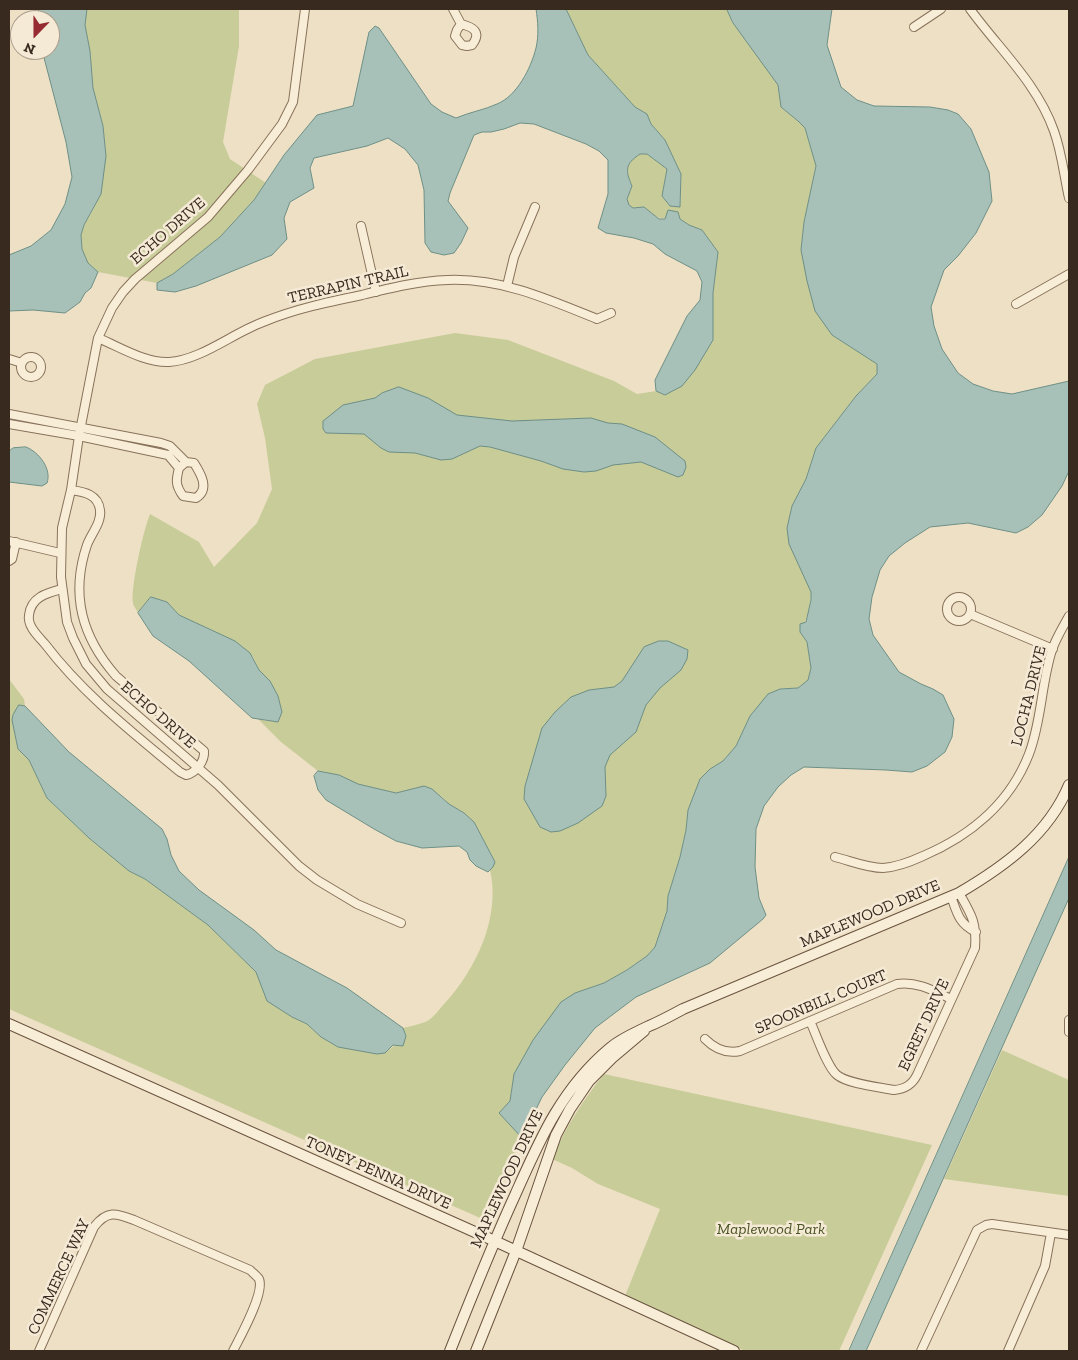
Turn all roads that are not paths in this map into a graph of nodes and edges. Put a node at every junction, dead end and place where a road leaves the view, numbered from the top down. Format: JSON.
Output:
{"nodes":[{"id":1,"x":305,"y":9,"type":"edge"},
{"id":2,"x":453,"y":9,"type":"edge"},
{"id":3,"x":941,"y":9,"type":"edge"},
{"id":4,"x":970,"y":9,"type":"edge"},
{"id":5,"x":461,"y":24,"type":"dead end"},
{"id":6,"x":914,"y":27,"type":"dead end"},
{"id":7,"x":1069,"y":198,"type":"edge"},
{"id":8,"x":535,"y":207,"type":"dead end"},
{"id":9,"x":361,"y":226,"type":"dead end"},
{"id":10,"x":1069,"y":274,"type":"edge"},
{"id":11,"x":507,"y":286,"type":"junction"},
{"id":12,"x":376,"y":292,"type":"junction"},
{"id":13,"x":1016,"y":304,"type":"dead end"},
{"id":14,"x":611,"y":313,"type":"dead end"},
{"id":15,"x":98,"y":338,"type":"junction"},
{"id":16,"x":9,"y":359,"type":"edge"},
{"id":17,"x":22,"y":363,"type":"dead end"},
{"id":18,"x":9,"y":414,"type":"edge"},
{"id":19,"x":9,"y":424,"type":"edge"},
{"id":20,"x":81,"y":426,"type":"junction"},
{"id":21,"x":79,"y":436,"type":"junction"},
{"id":22,"x":186,"y":462,"type":"junction"},
{"id":23,"x":179,"y":468,"type":"junction"},
{"id":24,"x":71,"y":490,"type":"junction"},
{"id":25,"x":12,"y":542,"type":"edge"},
{"id":26,"x":60,"y":553,"type":"junction"},
{"id":27,"x":9,"y":561,"type":"edge"},
{"id":28,"x":62,"y":589,"type":"junction"},
{"id":29,"x":970,"y":614,"type":"dead end"},
{"id":30,"x":1069,"y":616,"type":"edge"},
{"id":31,"x":1053,"y":649,"type":"junction"},
{"id":32,"x":198,"y":767,"type":"junction"},
{"id":33,"x":1069,"y":785,"type":"edge"},
{"id":34,"x":835,"y":857,"type":"dead end"},
{"id":35,"x":955,"y":894,"type":"junction"},
{"id":36,"x":401,"y":923,"type":"dead end"},
{"id":37,"x":952,"y":999,"type":"junction"},
{"id":38,"x":1069,"y":1020,"type":"edge"},
{"id":39,"x":810,"y":1021,"type":"junction"},
{"id":40,"x":9,"y":1024,"type":"edge"},
{"id":41,"x":648,"y":1027,"type":"junction"},
{"id":42,"x":1069,"y":1032,"type":"edge"},
{"id":43,"x":704,"y":1038,"type":"dead end"},
{"id":44,"x":1051,"y":1233,"type":"junction"},
{"id":45,"x":1069,"y":1235,"type":"edge"},
{"id":46,"x":494,"y":1241,"type":"junction"},
{"id":47,"x":516,"y":1251,"type":"junction"},
{"id":48,"x":39,"y":1351,"type":"edge"},
{"id":49,"x":234,"y":1351,"type":"edge"},
{"id":50,"x":450,"y":1351,"type":"edge"},
{"id":51,"x":476,"y":1351,"type":"edge"},
{"id":52,"x":734,"y":1351,"type":"edge"},
{"id":53,"x":921,"y":1351,"type":"edge"},
{"id":54,"x":1008,"y":1351,"type":"edge"}],
"edges":[{"from":1,"to":15,"type":"street","name":"ECHO DRIVE"},
{"from":2,"to":5,"type":"street"},
{"from":3,"to":6,"type":"street"},
{"from":4,"to":7,"type":"street"},
{"from":8,"to":11,"type":"street"},
{"from":9,"to":12,"type":"street"},
{"from":10,"to":13,"type":"street"},
{"from":11,"to":12,"type":"street","name":"TERRAPIN TRAIL"},
{"from":11,"to":14,"type":"street","name":"TERRAPIN TRAIL"},
{"from":12,"to":15,"type":"street","name":"TERRAPIN TRAIL"},
{"from":15,"to":20,"type":"street","name":"ECHO DRIVE"},
{"from":16,"to":17,"type":"street"},
{"from":18,"to":20,"type":"street"},
{"from":19,"to":21,"type":"street"},
{"from":20,"to":21,"type":"street","name":"ECHO DRIVE"},
{"from":20,"to":22,"type":"street"},
{"from":21,"to":23,"type":"street"},
{"from":21,"to":24,"type":"street","name":"ECHO DRIVE"},
{"from":22,"to":23,"type":"street"},
{"from":22,"to":23,"type":"street"},
{"from":24,"to":26,"type":"street","name":"ECHO DRIVE"},
{"from":24,"to":32,"type":"street"},
{"from":25,"to":26,"type":"street"},
{"from":25,"to":27,"type":"street"},
{"from":26,"to":28,"type":"street","name":"ECHO DRIVE"},
{"from":28,"to":32,"type":"street","name":"ECHO DRIVE"},
{"from":28,"to":32,"type":"street"},
{"from":29,"to":31,"type":"street"},
{"from":30,"to":31,"type":"street","name":"LOCHA DRIVE"},
{"from":31,"to":34,"type":"street","name":"LOCHA DRIVE"},
{"from":32,"to":36,"type":"street","name":"ECHO DRIVE"},
{"from":33,"to":35,"type":"street","name":"MAPLEWOOD DRIVE"},
{"from":35,"to":37,"type":"street","name":"EGRET DRIVE"},
{"from":35,"to":41,"type":"street","name":"MAPLEWOOD DRIVE"},
{"from":37,"to":39,"type":"street","name":"SPOONBILL COURT"},
{"from":37,"to":39,"type":"street","name":"EGRET DRIVE"},
{"from":38,"to":42,"type":"street"},
{"from":39,"to":43,"type":"street","name":"SPOONBILL COURT"},
{"from":40,"to":46,"type":"street","name":"TONEY PENNA DRIVE"},
{"from":41,"to":46,"type":"street","name":"MAPLEWOOD DRIVE"},
{"from":41,"to":47,"type":"street","name":"MAPLEWOOD DRIVE"},
{"from":44,"to":45,"type":"street"},
{"from":44,"to":53,"type":"street"},
{"from":44,"to":54,"type":"street"},
{"from":46,"to":47,"type":"street","name":"TONEY PENNA DRIVE"},
{"from":46,"to":50,"type":"street","name":"MAPLEWOOD DRIVE"},
{"from":47,"to":51,"type":"street","name":"MAPLEWOOD DRIVE"},
{"from":47,"to":52,"type":"street","name":"TONEY PENNA DRIVE"},
{"from":48,"to":49,"type":"street","name":"COMMERCE WAY"}]}
